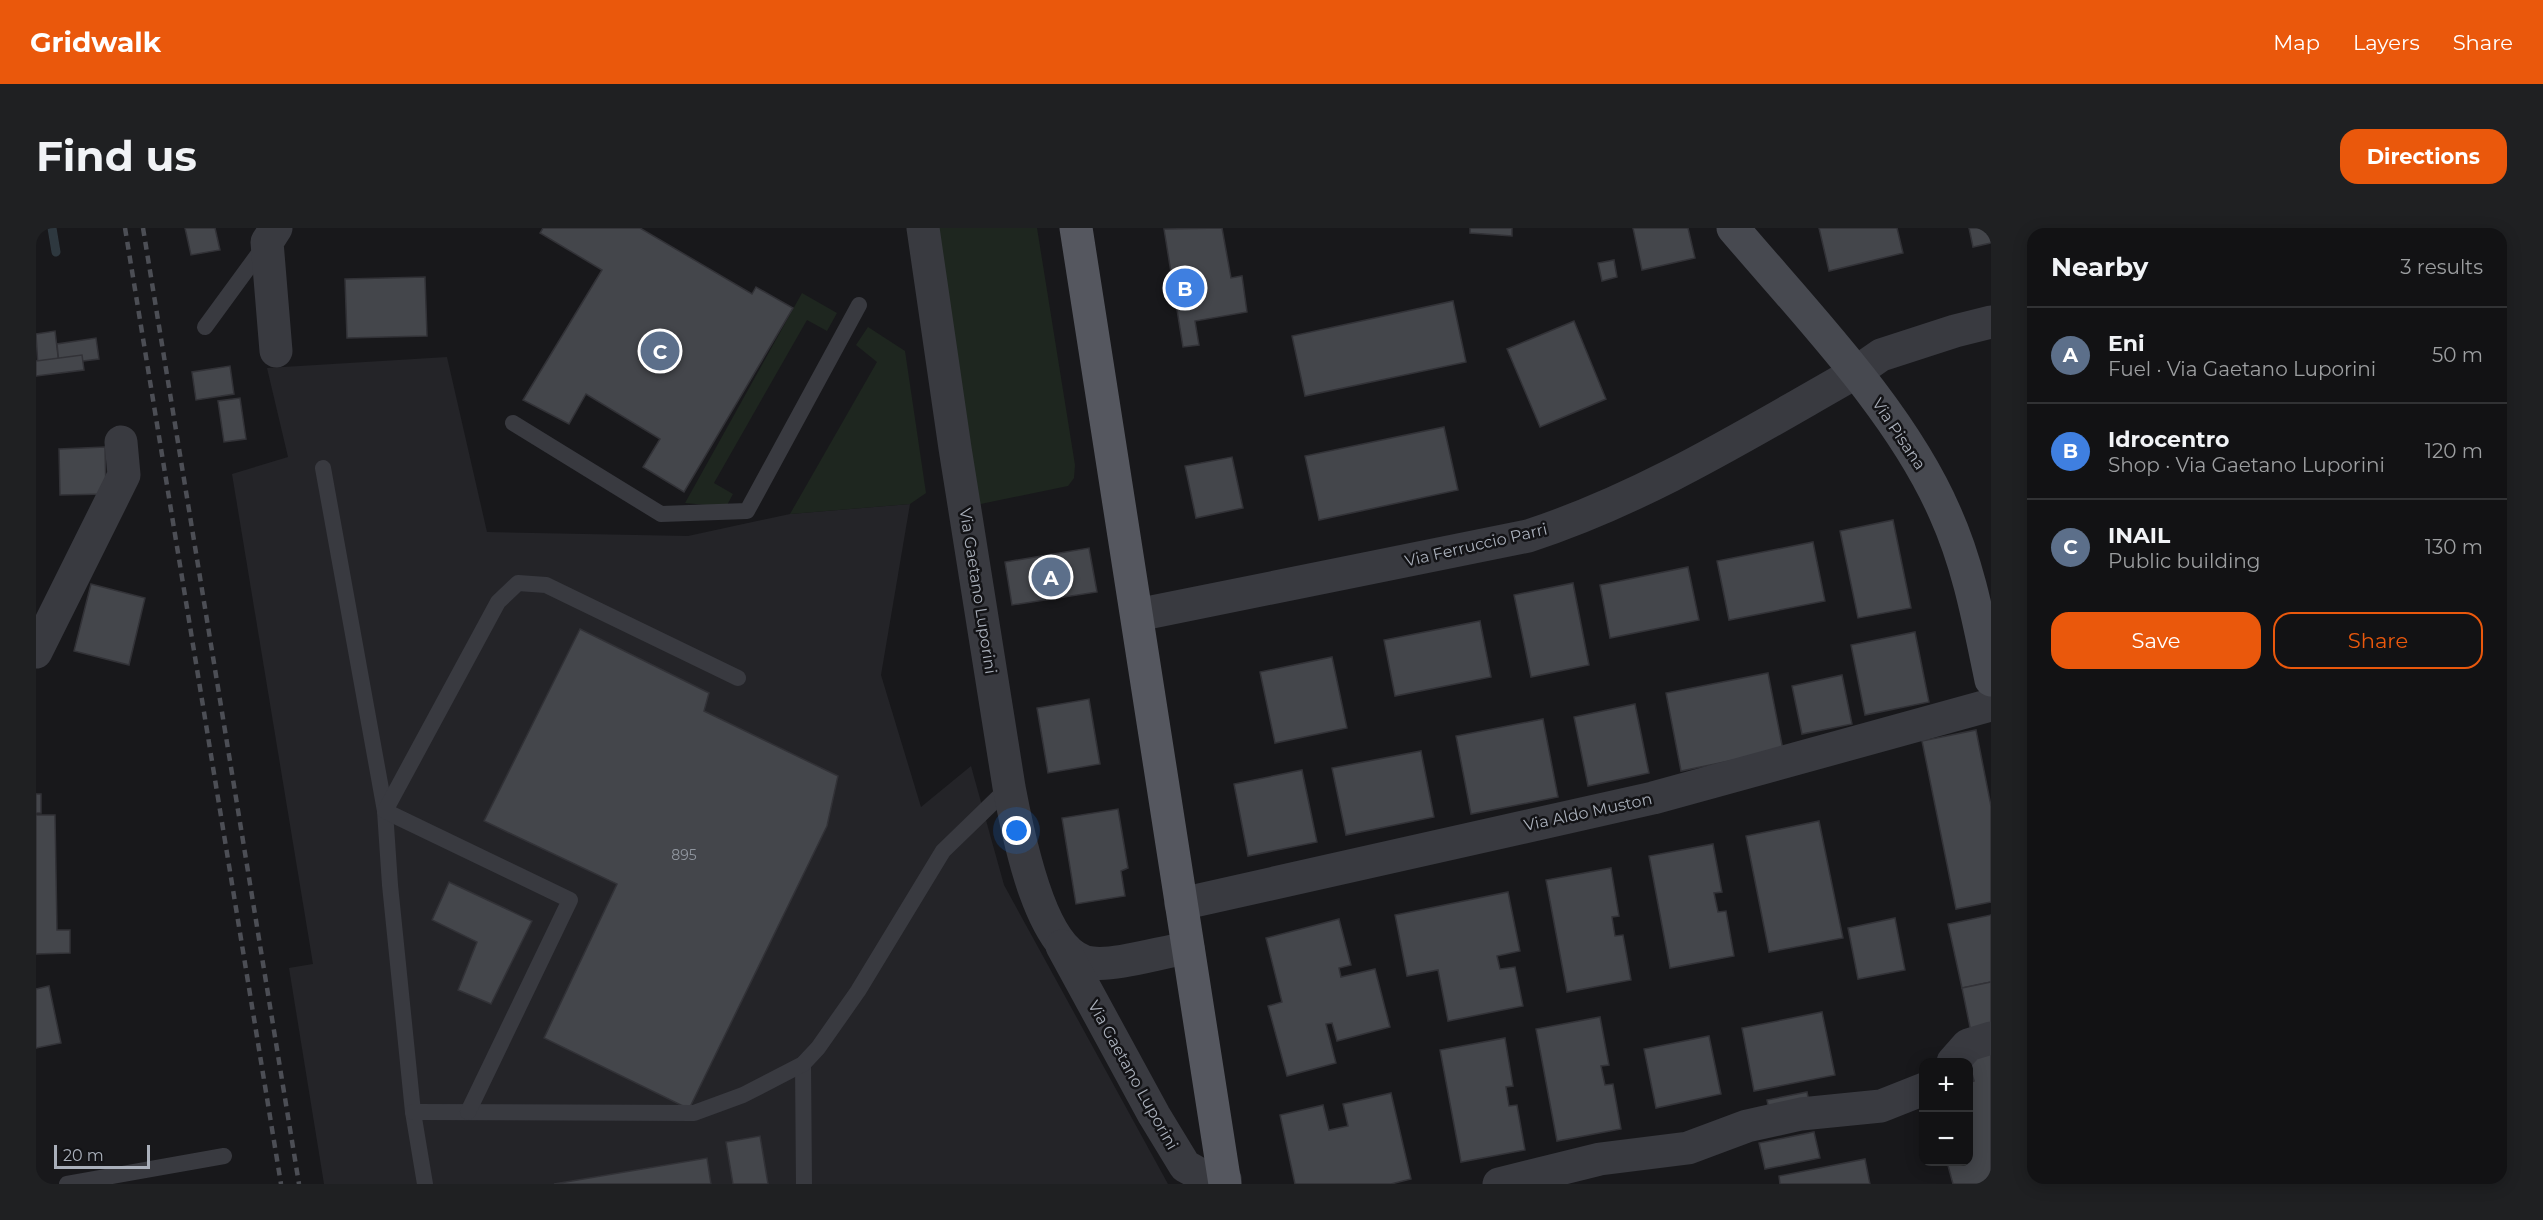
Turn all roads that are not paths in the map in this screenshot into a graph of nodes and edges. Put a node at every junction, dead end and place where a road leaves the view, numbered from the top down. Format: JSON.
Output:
{"nodes":[{"id":1,"x":923,"y":228,"type":"edge"},
{"id":2,"x":1076,"y":228,"type":"edge"},
{"id":3,"x":1733,"y":228,"type":"edge"},
{"id":4,"x":272,"y":235,"type":"edge"},
{"id":5,"x":860,"y":305,"type":"dead end"},
{"id":6,"x":1991,"y":322,"type":"edge"},
{"id":7,"x":205,"y":327,"type":"dead end"},
{"id":8,"x":276,"y":351,"type":"dead end"},
{"id":9,"x":1855,"y":373,"type":"junction"},
{"id":10,"x":513,"y":423,"type":"dead end"},
{"id":11,"x":121,"y":442,"type":"dead end"},
{"id":12,"x":323,"y":468,"type":"dead end"},
{"id":13,"x":1137,"y":615,"type":"junction"},
{"id":14,"x":36,"y":652,"type":"edge"},
{"id":15,"x":738,"y":678,"type":"dead end"},
{"id":16,"x":1991,"y":680,"type":"edge"},
{"id":17,"x":1991,"y":705,"type":"edge"},
{"id":18,"x":1010,"y":787,"type":"junction"},
{"id":19,"x":385,"y":811,"type":"junction"},
{"id":20,"x":1181,"y":904,"type":"junction"},
{"id":21,"x":1062,"y":946,"type":"junction"},
{"id":22,"x":1188,"y":948,"type":"junction"},
{"id":23,"x":1991,"y":1038,"type":"edge"},
{"id":24,"x":1957,"y":1058,"type":"edge"},
{"id":25,"x":803,"y":1064,"type":"junction"},
{"id":26,"x":1919,"y":1091,"type":"edge"},
{"id":27,"x":413,"y":1112,"type":"junction"},
{"id":28,"x":468,"y":1112,"type":"junction"},
{"id":29,"x":224,"y":1156,"type":"dead end"},
{"id":30,"x":1225,"y":1181,"type":"edge"},
{"id":31,"x":67,"y":1184,"type":"edge"},
{"id":32,"x":425,"y":1184,"type":"edge"},
{"id":33,"x":804,"y":1184,"type":"edge"},
{"id":34,"x":1499,"y":1184,"type":"edge"}],
"edges":[{"from":1,"to":18,"type":"street","name":"Via Gaetano Luporini"},
{"from":2,"to":13,"type":"main road","name":"Via Gaetano Luporini"},
{"from":3,"to":9,"type":"main road","name":"Via Pisana"},
{"from":4,"to":7,"type":"lane"},
{"from":4,"to":8,"type":"street"},
{"from":5,"to":10,"type":"lane"},
{"from":6,"to":9,"type":"street","name":"Via Ferruccio Parri"},
{"from":9,"to":13,"type":"street","name":"Via Ferruccio Parri"},
{"from":9,"to":16,"type":"main road","name":"Via Pisana"},
{"from":11,"to":14,"type":"street"},
{"from":12,"to":19,"type":"lane"},
{"from":13,"to":20,"type":"main road","name":"Via Gaetano Luporini"},
{"from":15,"to":19,"type":"lane"},
{"from":17,"to":20,"type":"street","name":"Via Aldo Muston"},
{"from":18,"to":21,"type":"street","name":"Via Gaetano Luporini"},
{"from":18,"to":25,"type":"lane"},
{"from":19,"to":27,"type":"lane"},
{"from":19,"to":28,"type":"lane"},
{"from":20,"to":22,"type":"main road","name":"Via Gaetano Luporini"},
{"from":21,"to":22,"type":"street"},
{"from":21,"to":30,"type":"street","name":"Via Gaetano Luporini"},
{"from":22,"to":30,"type":"main road","name":"Via Gaetano Luporini"},
{"from":23,"to":24,"type":"street"},
{"from":25,"to":28,"type":"lane"},
{"from":25,"to":33,"type":"lane"},
{"from":26,"to":34,"type":"street"},
{"from":27,"to":28,"type":"lane"},
{"from":27,"to":32,"type":"lane"},
{"from":29,"to":31,"type":"lane"}]}
